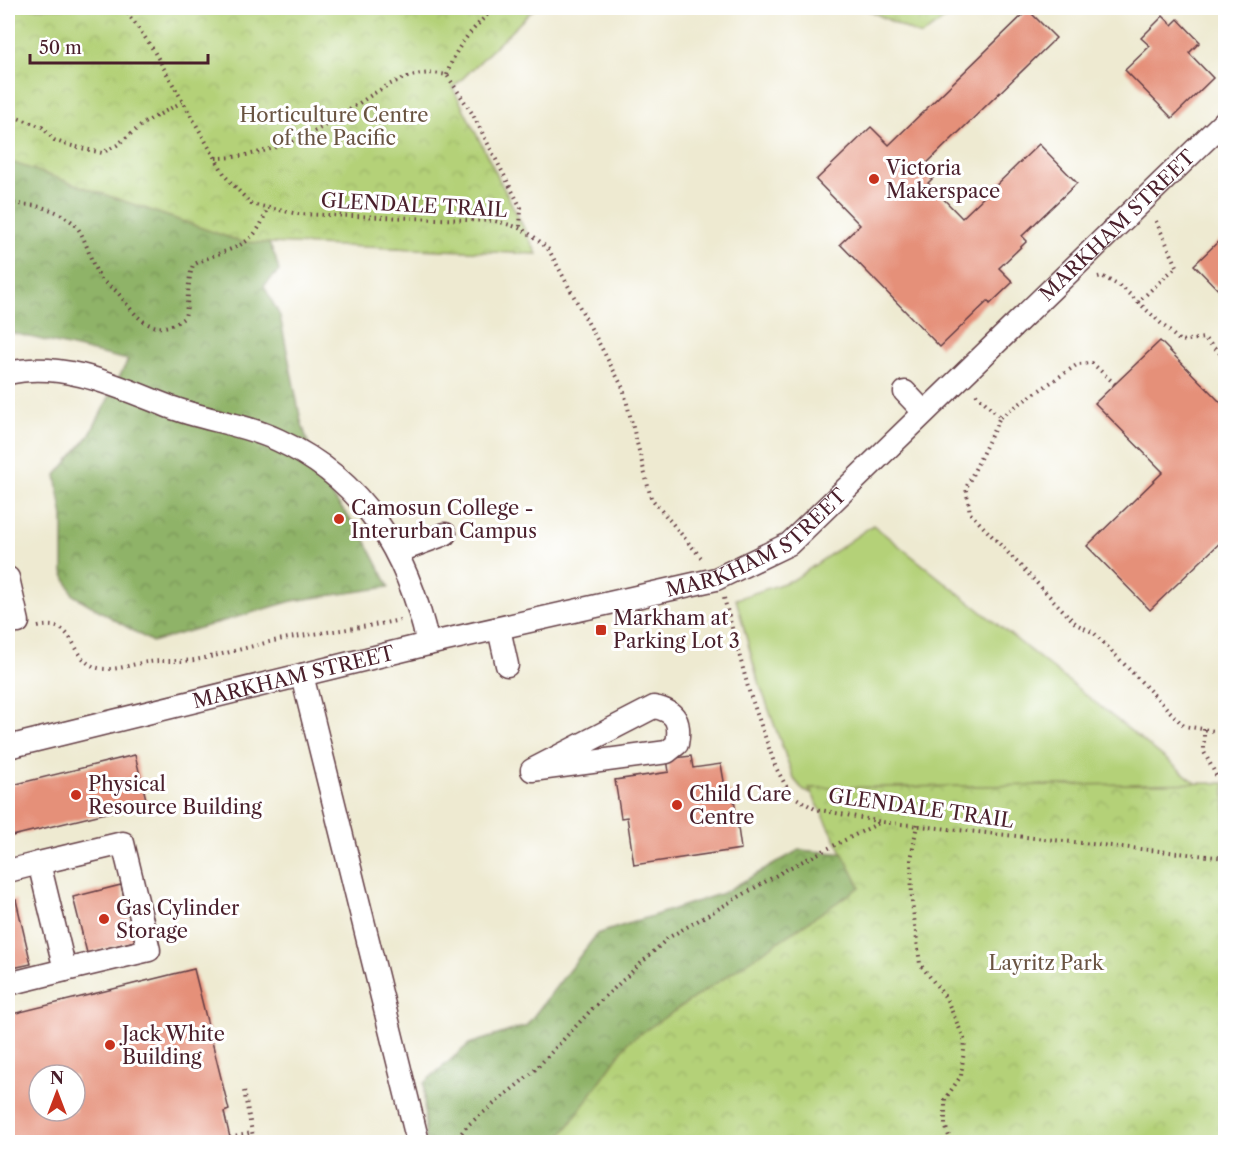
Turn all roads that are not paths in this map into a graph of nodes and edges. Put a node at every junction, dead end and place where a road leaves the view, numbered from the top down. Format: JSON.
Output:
{"nodes":[{"id":1,"x":1226,"y":120,"type":"edge"},
{"id":2,"x":8,"y":373,"type":"edge"},
{"id":3,"x":905,"y":392,"type":"dead end"},
{"id":4,"x":924,"y":412,"type":"junction"},
{"id":5,"x":445,"y":534,"type":"dead end"},
{"id":6,"x":397,"y":552,"type":"junction"},
{"id":7,"x":8,"y":578,"type":"edge"},
{"id":8,"x":18,"y":622,"type":"dead end"},
{"id":9,"x":498,"y":629,"type":"junction"},
{"id":10,"x":428,"y":644,"type":"junction"},
{"id":11,"x":507,"y":665,"type":"dead end"},
{"id":12,"x":302,"y":675,"type":"junction"},
{"id":13,"x":8,"y":747,"type":"edge"},
{"id":14,"x":532,"y":770,"type":"joint"},
{"id":15,"x":39,"y":863,"type":"junction"},
{"id":16,"x":8,"y":871,"type":"edge"},
{"id":17,"x":66,"y":970,"type":"junction"},
{"id":18,"x":8,"y":984,"type":"edge"},
{"id":19,"x":418,"y":1143,"type":"edge"}],
"edges":[{"from":1,"to":4,"type":"street","name":"MARKHAM STREET"},
{"from":2,"to":6,"type":"street"},
{"from":3,"to":4,"type":"street"},
{"from":4,"to":9,"type":"street","name":"MARKHAM STREET"},
{"from":5,"to":6,"type":"street"},
{"from":6,"to":10,"type":"street"},
{"from":7,"to":8,"type":"street"},
{"from":9,"to":10,"type":"street","name":"MARKHAM STREET"},
{"from":9,"to":11,"type":"street"},
{"from":10,"to":12,"type":"street","name":"MARKHAM STREET"},
{"from":12,"to":13,"type":"street","name":"MARKHAM STREET"},
{"from":12,"to":19,"type":"street"},
{"from":14,"to":14,"type":"street"},
{"from":15,"to":16,"type":"street"},
{"from":15,"to":17,"type":"street"},
{"from":15,"to":17,"type":"street"},
{"from":17,"to":18,"type":"street"}]}
